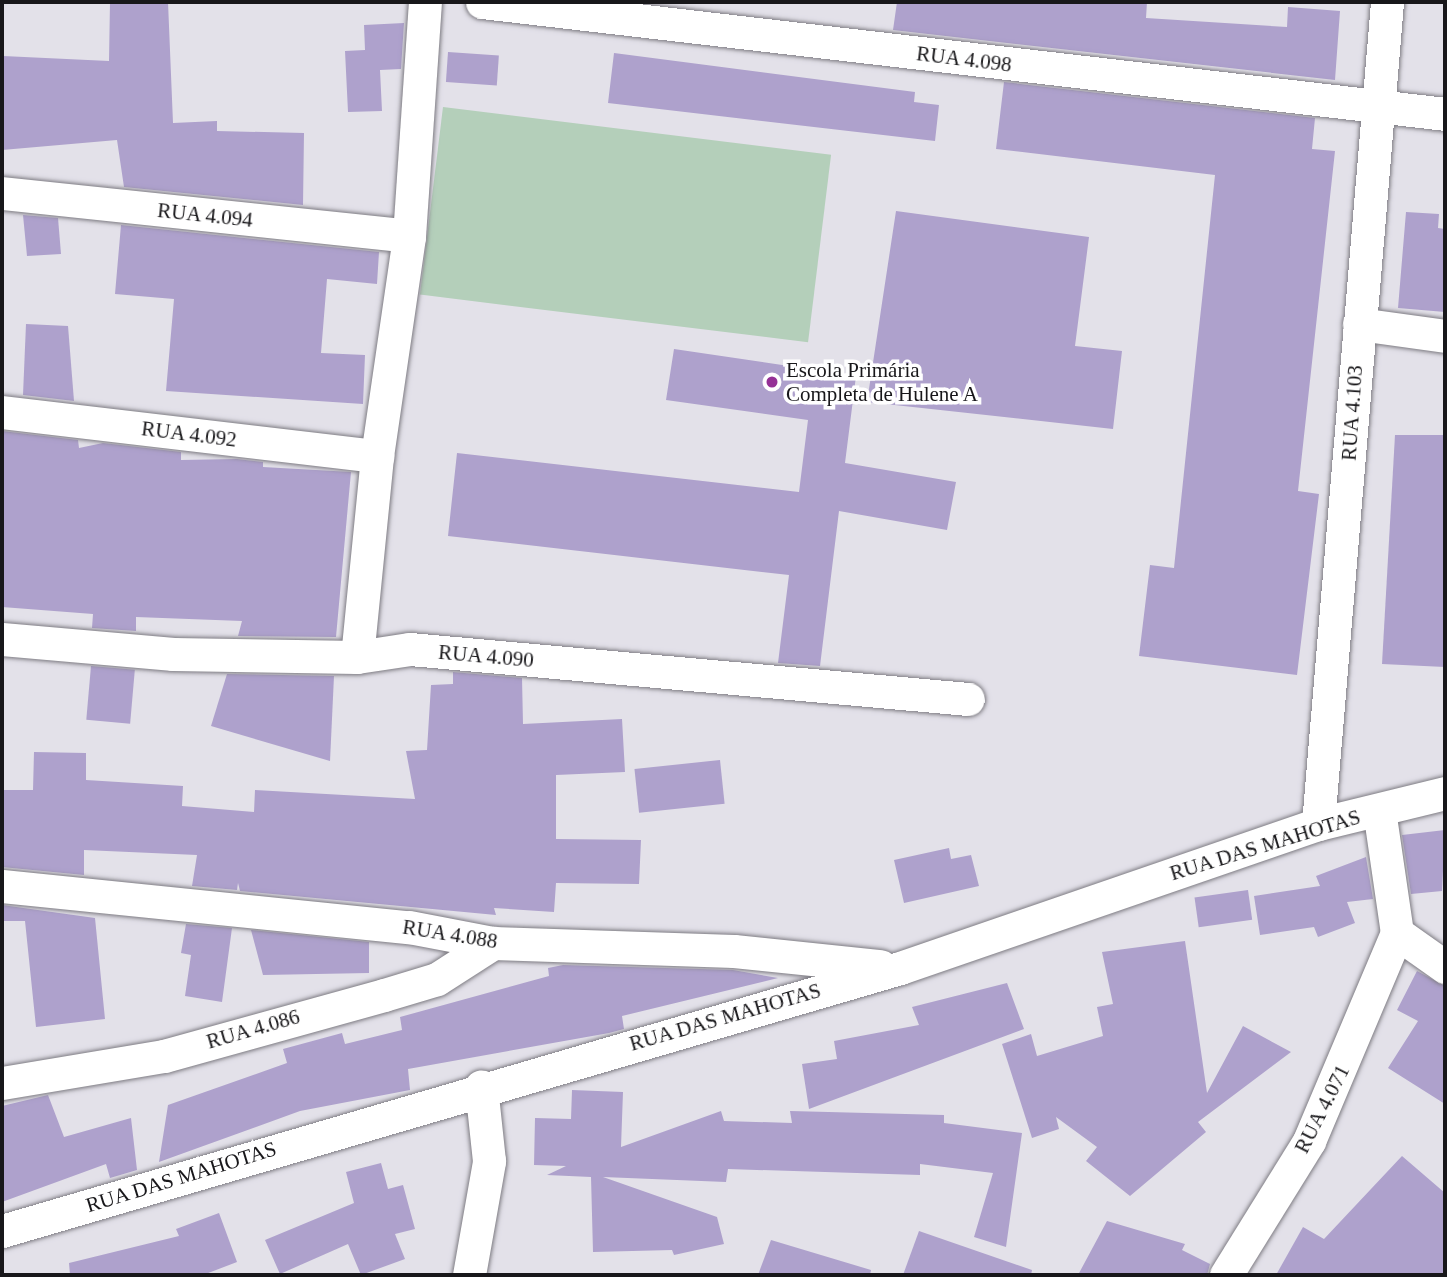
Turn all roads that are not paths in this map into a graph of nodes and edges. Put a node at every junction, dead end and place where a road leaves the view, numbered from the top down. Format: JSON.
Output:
{"nodes":[{"id":1,"x":425,"y":2,"type":"edge"},
{"id":2,"x":482,"y":2,"type":"edge"},
{"id":3,"x":1387,"y":2,"type":"edge"},
{"id":4,"x":1376,"y":107,"type":"junction"},
{"id":5,"x":1445,"y":114,"type":"edge"},
{"id":6,"x":2,"y":193,"type":"edge"},
{"id":7,"x":409,"y":236,"type":"junction"},
{"id":8,"x":1359,"y":324,"type":"junction"},
{"id":9,"x":1445,"y":336,"type":"edge"},
{"id":10,"x":2,"y":412,"type":"edge"},
{"id":11,"x":377,"y":456,"type":"junction"},
{"id":12,"x":2,"y":639,"type":"edge"},
{"id":13,"x":357,"y":657,"type":"junction"},
{"id":14,"x":968,"y":699,"type":"dead end"},
{"id":15,"x":1445,"y":793,"type":"edge"},
{"id":16,"x":1379,"y":810,"type":"junction"},
{"id":17,"x":1318,"y":824,"type":"junction"},
{"id":18,"x":2,"y":887,"type":"edge"},
{"id":19,"x":1397,"y":933,"type":"junction"},
{"id":20,"x":493,"y":943,"type":"junction"},
{"id":21,"x":1445,"y":967,"type":"edge"},
{"id":22,"x":900,"y":968,"type":"junction"},
{"id":23,"x":2,"y":1083,"type":"edge"},
{"id":24,"x":481,"y":1086,"type":"junction"},
{"id":25,"x":2,"y":1231,"type":"edge"},
{"id":26,"x":469,"y":1275,"type":"edge"},
{"id":27,"x":1226,"y":1275,"type":"edge"}],
"edges":[{"from":1,"to":7,"type":"street"},
{"from":2,"to":4,"type":"street","name":"RUA 4.098"},
{"from":3,"to":4,"type":"street","name":"RUA 4.103"},
{"from":4,"to":5,"type":"street","name":"RUA 4.098"},
{"from":4,"to":8,"type":"street","name":"RUA 4.103"},
{"from":6,"to":7,"type":"street","name":"RUA 4.094"},
{"from":7,"to":11,"type":"street"},
{"from":8,"to":9,"type":"street"},
{"from":8,"to":17,"type":"street","name":"RUA 4.103"},
{"from":10,"to":11,"type":"street","name":"RUA 4.092"},
{"from":11,"to":13,"type":"street"},
{"from":12,"to":13,"type":"street","name":"RUA 4.090"},
{"from":13,"to":14,"type":"street","name":"RUA 4.090"},
{"from":15,"to":16,"type":"street","name":"RUA DAS MAHOTAS"},
{"from":16,"to":17,"type":"street","name":"RUA DAS MAHOTAS"},
{"from":16,"to":19,"type":"street"},
{"from":17,"to":22,"type":"street","name":"RUA DAS MAHOTAS"},
{"from":18,"to":20,"type":"street","name":"RUA 4.088"},
{"from":19,"to":21,"type":"street"},
{"from":19,"to":27,"type":"street","name":"RUA 4.071"},
{"from":20,"to":22,"type":"street","name":"RUA 4.088"},
{"from":20,"to":23,"type":"street","name":"RUA 4.086"},
{"from":22,"to":24,"type":"street","name":"RUA DAS MAHOTAS"},
{"from":24,"to":25,"type":"street","name":"RUA DAS MAHOTAS"},
{"from":24,"to":26,"type":"street"}]}
